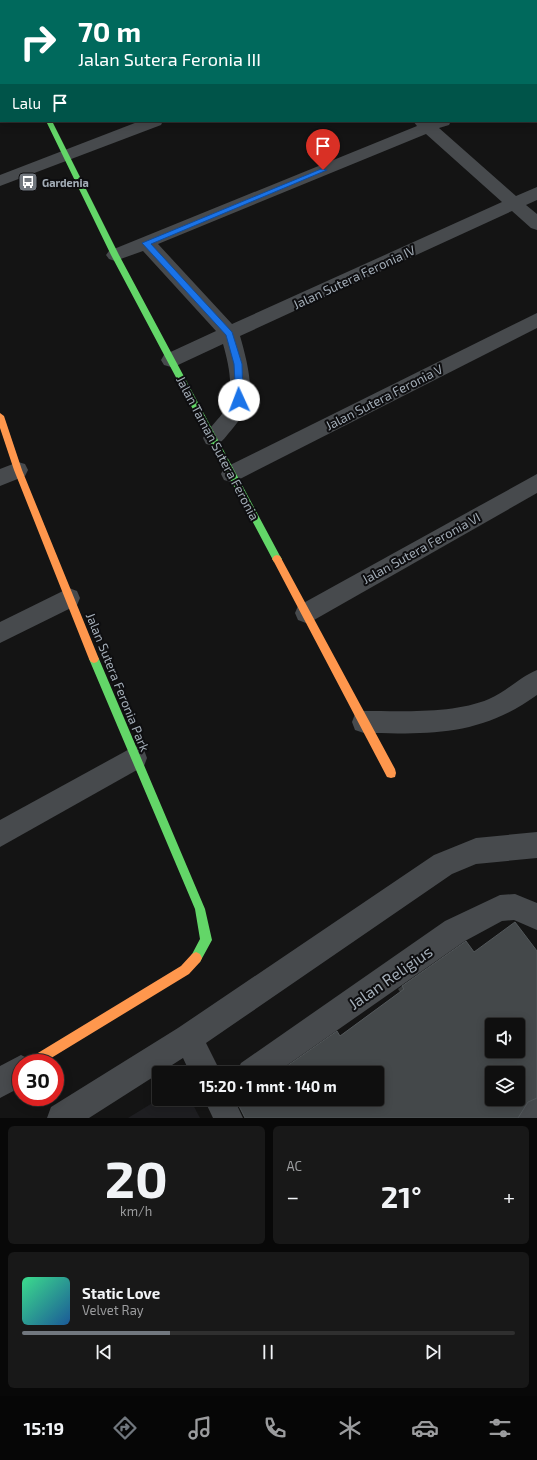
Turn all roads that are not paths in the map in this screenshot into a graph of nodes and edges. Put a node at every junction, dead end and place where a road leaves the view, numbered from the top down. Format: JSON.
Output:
{"nodes":[{"id":1,"x":50,"y":122,"type":"edge"},
{"id":2,"x":152,"y":122,"type":"edge"},
{"id":3,"x":437,"y":122,"type":"edge"},
{"id":4,"x":424,"y":124,"type":"edge"},
{"id":5,"x":67,"y":156,"type":"junction"},
{"id":6,"x":0,"y":181,"type":"edge"},
{"id":7,"x":537,"y":193,"type":"edge"},
{"id":8,"x":514,"y":203,"type":"junction"},
{"id":9,"x":537,"y":224,"type":"edge"},
{"id":10,"x":146,"y":243,"type":"junction"},
{"id":11,"x":115,"y":255,"type":"junction"},
{"id":12,"x":537,"y":320,"type":"edge"},
{"id":13,"x":230,"y":334,"type":"junction"},
{"id":14,"x":171,"y":360,"type":"junction"},
{"id":15,"x":0,"y":416,"type":"edge"},
{"id":16,"x":212,"y":438,"type":"junction"},
{"id":17,"x":9,"y":474,"type":"edge"},
{"id":18,"x":232,"y":474,"type":"junction"},
{"id":19,"x":537,"y":483,"type":"edge"},
{"id":20,"x":69,"y":598,"type":"junction"},
{"id":21,"x":306,"y":613,"type":"junction"},
{"id":22,"x":0,"y":633,"type":"edge"},
{"id":23,"x":537,"y":681,"type":"edge"},
{"id":24,"x":364,"y":722,"type":"junction"},
{"id":25,"x":135,"y":758,"type":"junction"},
{"id":26,"x":391,"y":773,"type":"dead end"},
{"id":27,"x":0,"y":834,"type":"edge"},
{"id":28,"x":537,"y":845,"type":"edge"},
{"id":29,"x":537,"y":917,"type":"edge"},
{"id":30,"x":188,"y":1038,"type":"junction"},
{"id":31,"x":47,"y":1054,"type":"edge"},
{"id":32,"x":202,"y":1066,"type":"edge"},
{"id":33,"x":261,"y":1066,"type":"edge"},
{"id":34,"x":12,"y":1076,"type":"edge"},
{"id":35,"x":0,"y":1083,"type":"edge"},
{"id":36,"x":222,"y":1106,"type":"edge"},
{"id":37,"x":537,"y":1111,"type":"edge"},
{"id":38,"x":62,"y":1118,"type":"edge"},
{"id":39,"x":228,"y":1118,"type":"edge"},
{"id":40,"x":528,"y":1118,"type":"edge"}],
"edges":[{"from":1,"to":5,"type":"street","name":"Jalan Taman Sutera Feronia"},
{"from":2,"to":5,"type":"street"},
{"from":3,"to":4,"type":"street"},
{"from":4,"to":8,"type":"street"},
{"from":4,"to":10,"type":"street"},
{"from":5,"to":6,"type":"street"},
{"from":5,"to":11,"type":"street","name":"Jalan Taman Sutera Feronia"},
{"from":7,"to":8,"type":"street","name":"Jalan Sutera Feronia IV"},
{"from":8,"to":9,"type":"street"},
{"from":8,"to":13,"type":"street","name":"Jalan Sutera Feronia IV"},
{"from":10,"to":11,"type":"street"},
{"from":10,"to":13,"type":"street"},
{"from":11,"to":14,"type":"street","name":"Jalan Taman Sutera Feronia"},
{"from":12,"to":18,"type":"street","name":"Jalan Sutera Feronia V"},
{"from":13,"to":14,"type":"street","name":"Jalan Sutera Feronia IV"},
{"from":13,"to":16,"type":"street"},
{"from":14,"to":16,"type":"street","name":"Jalan Taman Sutera Feronia"},
{"from":15,"to":17,"type":"street","name":"Jalan Sutera Feronia Park"},
{"from":16,"to":18,"type":"street","name":"Jalan Taman Sutera Feronia"},
{"from":17,"to":20,"type":"street","name":"Jalan Sutera Feronia Park"},
{"from":18,"to":21,"type":"street","name":"Jalan Taman Sutera Feronia"},
{"from":19,"to":21,"type":"street","name":"Jalan Sutera Feronia VI"},
{"from":20,"to":22,"type":"street"},
{"from":20,"to":25,"type":"street","name":"Jalan Sutera Feronia Park"},
{"from":21,"to":24,"type":"street","name":"Jalan Taman Sutera Feronia"},
{"from":23,"to":24,"type":"street"},
{"from":24,"to":26,"type":"street","name":"Jalan Taman Sutera Feronia"},
{"from":25,"to":27,"type":"street"},
{"from":25,"to":31,"type":"street","name":"Jalan Sutera Feronia Park"},
{"from":28,"to":30,"type":"street"},
{"from":29,"to":33,"type":"street","name":"Jalan Religius"},
{"from":30,"to":32,"type":"street"},
{"from":30,"to":38,"type":"street"},
{"from":34,"to":35,"type":"street"},
{"from":36,"to":39,"type":"street"},
{"from":37,"to":40,"type":"street"}]}
